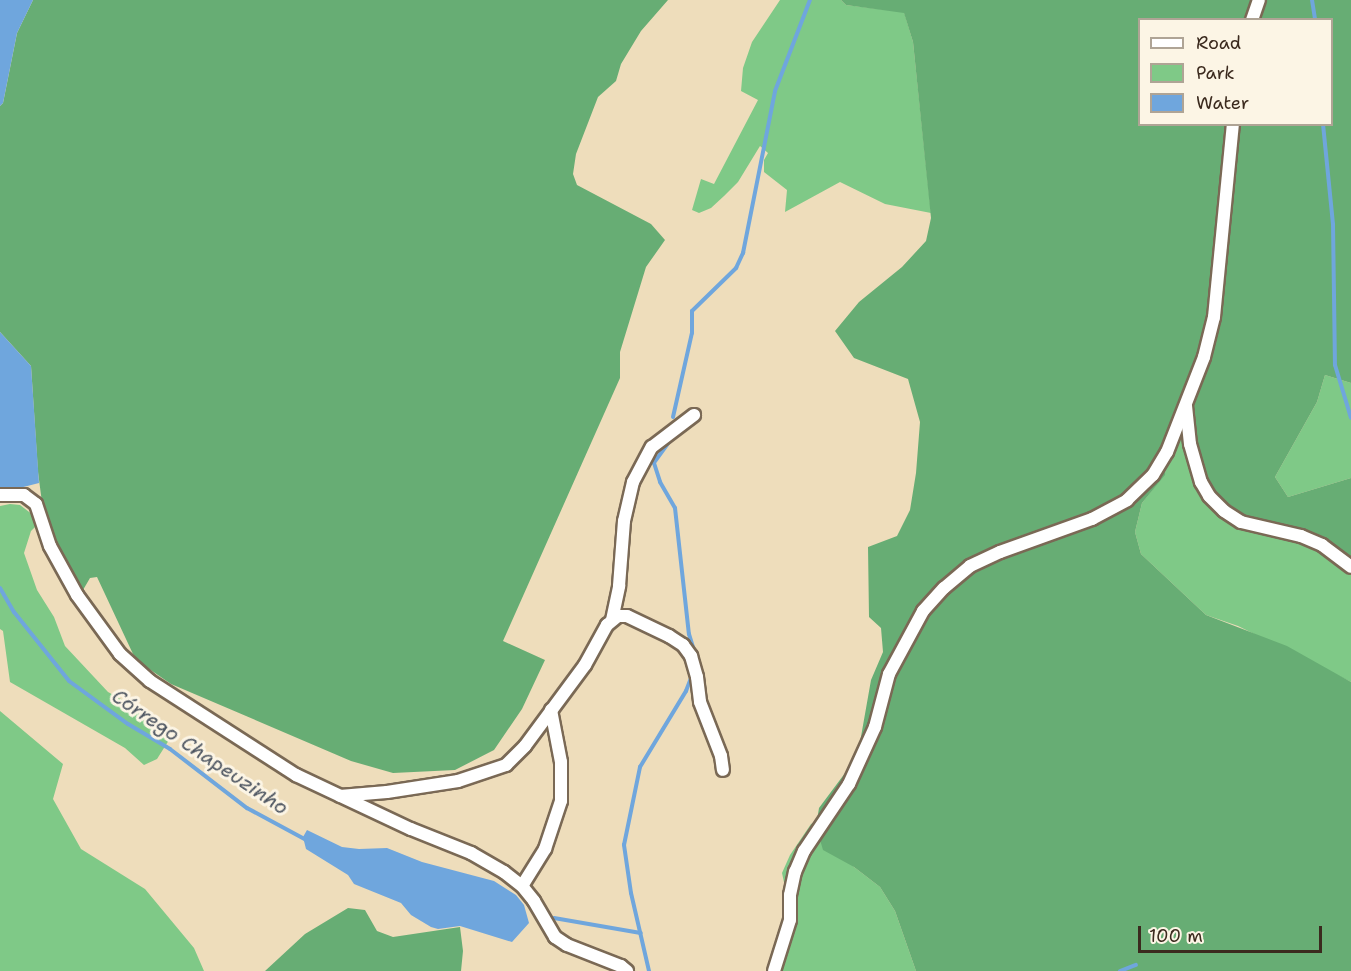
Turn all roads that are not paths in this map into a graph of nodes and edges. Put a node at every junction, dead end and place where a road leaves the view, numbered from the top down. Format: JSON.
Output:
{"nodes":[{"id":1,"x":1259,"y":0,"type":"edge"},
{"id":2,"x":1253,"y":18,"type":"edge"},
{"id":3,"x":1233,"y":126,"type":"edge"},
{"id":4,"x":1186,"y":402,"type":"junction"},
{"id":5,"x":694,"y":414,"type":"dead end"},
{"id":6,"x":0,"y":495,"type":"edge"},
{"id":7,"x":1351,"y":567,"type":"edge"},
{"id":8,"x":612,"y":620,"type":"junction"},
{"id":9,"x":551,"y":710,"type":"junction"},
{"id":10,"x":723,"y":770,"type":"dead end"},
{"id":11,"x":338,"y":796,"type":"junction"},
{"id":12,"x":522,"y":886,"type":"junction"},
{"id":13,"x":627,"y":971,"type":"edge"},
{"id":14,"x":774,"y":971,"type":"edge"}],
"edges":[{"from":1,"to":2,"type":"street"},
{"from":3,"to":4,"type":"street"},
{"from":4,"to":7,"type":"street"},
{"from":4,"to":14,"type":"street"},
{"from":5,"to":8,"type":"street"},
{"from":6,"to":11,"type":"street"},
{"from":8,"to":9,"type":"street"},
{"from":8,"to":10,"type":"street"},
{"from":9,"to":11,"type":"street"},
{"from":9,"to":12,"type":"street"},
{"from":11,"to":12,"type":"street"},
{"from":12,"to":13,"type":"street"}]}
